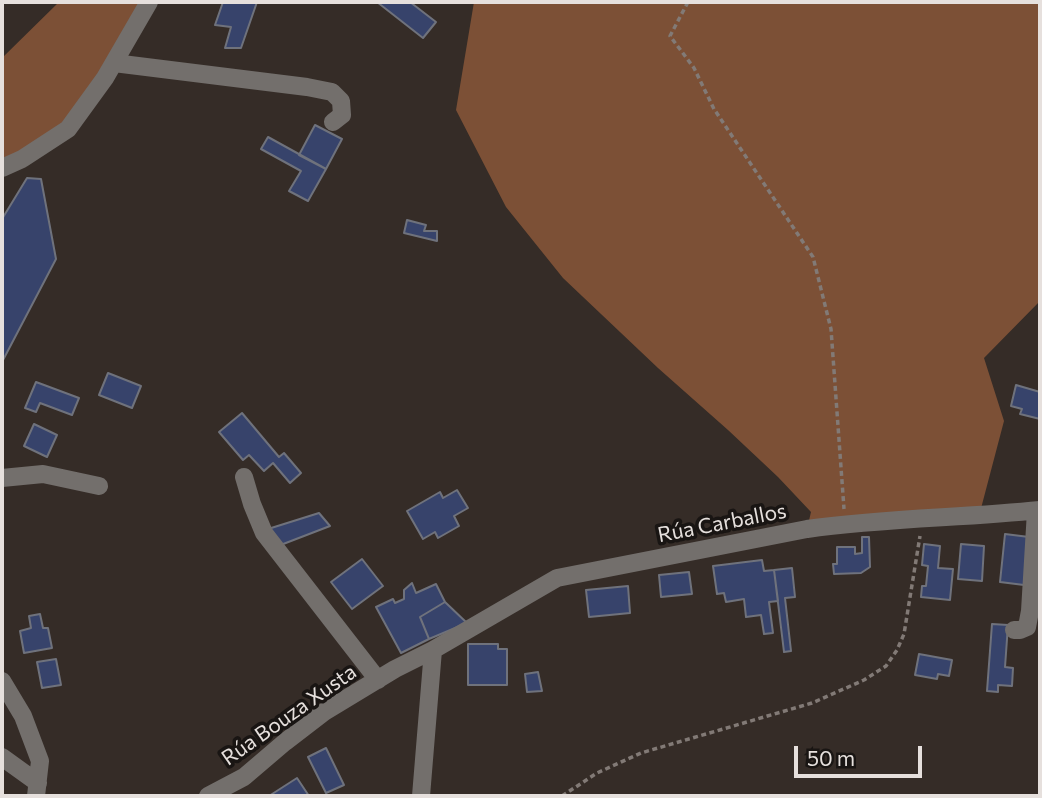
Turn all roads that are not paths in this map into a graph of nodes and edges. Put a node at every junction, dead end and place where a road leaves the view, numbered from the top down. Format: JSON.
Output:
{"nodes":[{"id":1,"x":149,"y":2,"type":"edge"},
{"id":2,"x":114,"y":63,"type":"junction"},
{"id":3,"x":333,"y":122,"type":"dead end"},
{"id":4,"x":2,"y":168,"type":"edge"},
{"id":5,"x":244,"y":477,"type":"dead end"},
{"id":6,"x":2,"y":478,"type":"edge"},
{"id":7,"x":99,"y":486,"type":"dead end"},
{"id":8,"x":1038,"y":510,"type":"edge"},
{"id":9,"x":1014,"y":629,"type":"dead end"},
{"id":10,"x":433,"y":650,"type":"junction"},
{"id":11,"x":377,"y":680,"type":"junction"},
{"id":12,"x":2,"y":681,"type":"edge"},
{"id":13,"x":2,"y":757,"type":"edge"},
{"id":14,"x":37,"y":790,"type":"edge"},
{"id":15,"x":208,"y":796,"type":"edge"},
{"id":16,"x":421,"y":796,"type":"edge"}],
"edges":[{"from":1,"to":2,"type":"street"},
{"from":2,"to":3,"type":"street"},
{"from":2,"to":4,"type":"street"},
{"from":5,"to":11,"type":"street"},
{"from":6,"to":7,"type":"street"},
{"from":8,"to":9,"type":"street"},
{"from":8,"to":10,"type":"street","name":"Rúa Carballos"},
{"from":10,"to":11,"type":"street","name":"Rúa Bouza Xusta"},
{"from":10,"to":16,"type":"street"},
{"from":11,"to":15,"type":"street","name":"Rúa Bouza Xusta"},
{"from":12,"to":14,"type":"street"},
{"from":13,"to":14,"type":"street"}]}
